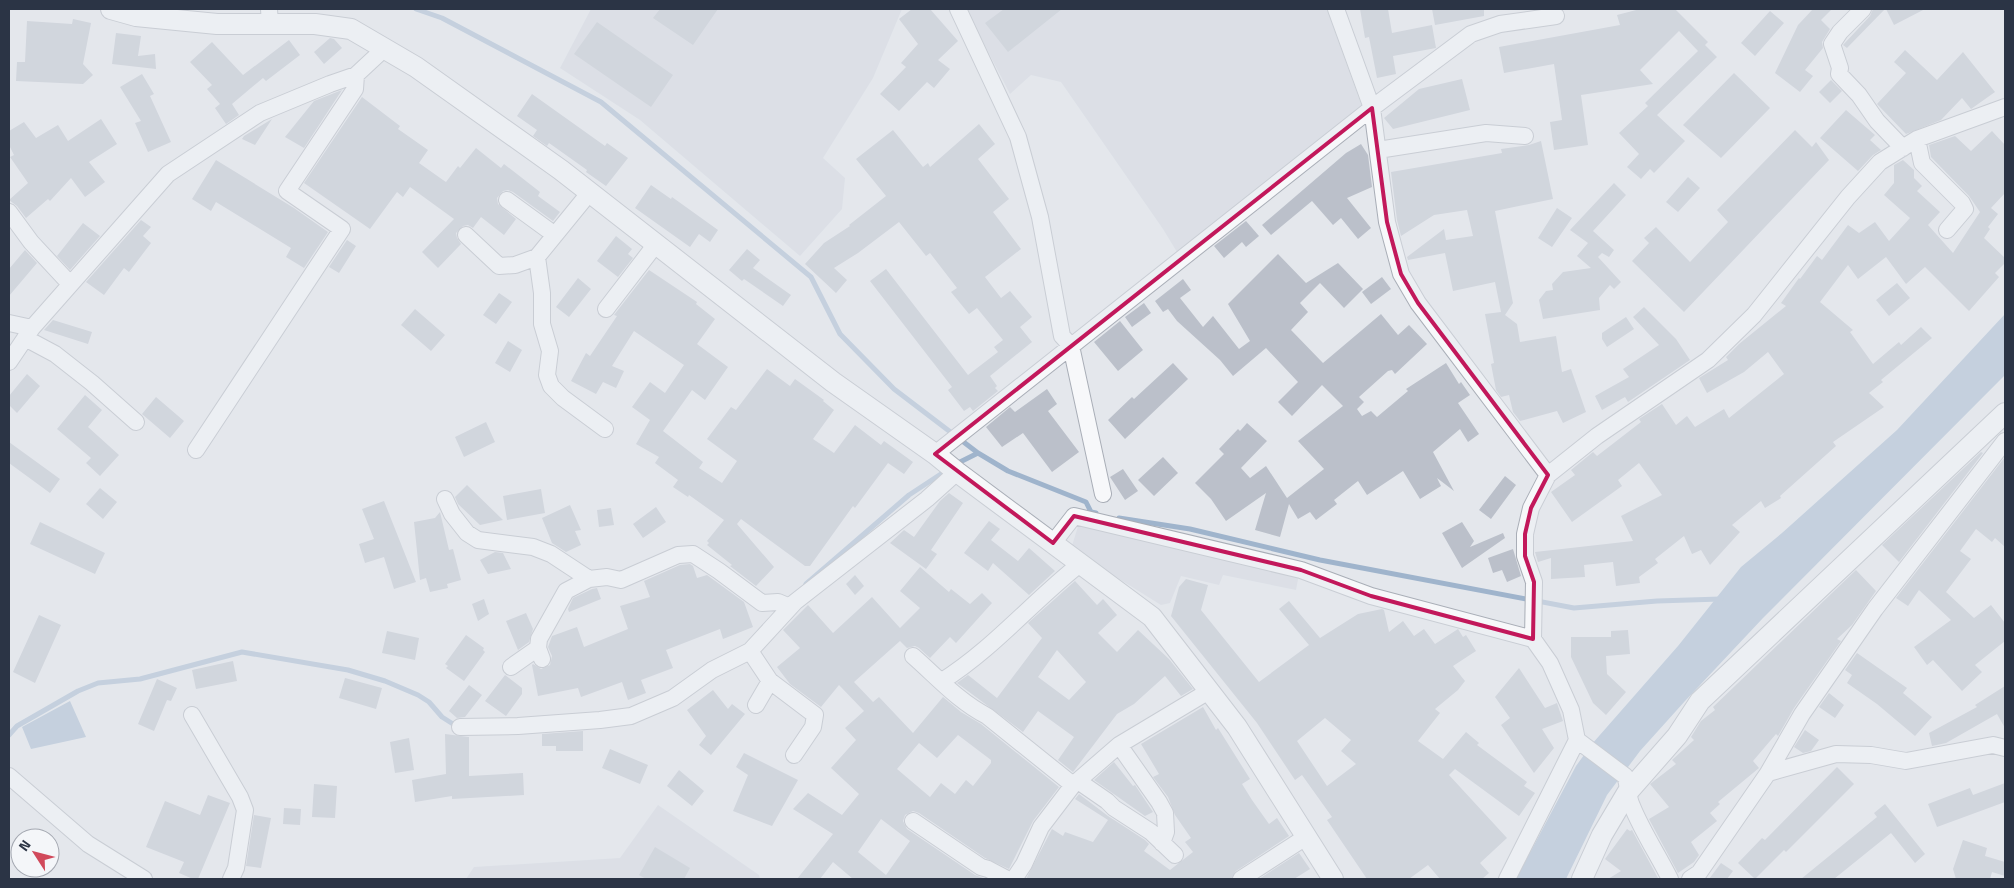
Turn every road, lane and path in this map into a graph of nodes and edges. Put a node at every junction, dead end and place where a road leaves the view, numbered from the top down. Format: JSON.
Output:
{"nodes":[{"id":1,"x":111,"y":9,"type":"edge"},
{"id":2,"x":958,"y":9,"type":"edge"},
{"id":3,"x":1336,"y":9,"type":"edge"},
{"id":4,"x":1863,"y":9,"type":"edge"},
{"id":5,"x":269,"y":16,"type":"edge"},
{"id":6,"x":1556,"y":16,"type":"dead end"},
{"id":7,"x":385,"y":48,"type":"junction"},
{"id":8,"x":356,"y":75,"type":"junction"},
{"id":9,"x":2005,"y":107,"type":"edge"},
{"id":10,"x":1372,"y":108,"type":"junction"},
{"id":11,"x":1525,"y":136,"type":"dead end"},
{"id":12,"x":1918,"y":139,"type":"junction"},
{"id":13,"x":1903,"y":148,"type":"junction"},
{"id":14,"x":1378,"y":150,"type":"junction"},
{"id":15,"x":590,"y":192,"type":"junction"},
{"id":16,"x":507,"y":200,"type":"dead end"},
{"id":17,"x":9,"y":212,"type":"edge"},
{"id":18,"x":1947,"y":230,"type":"dead end"},
{"id":19,"x":466,"y":235,"type":"dead end"},
{"id":20,"x":555,"y":235,"type":"junction"},
{"id":21,"x":656,"y":244,"type":"junction"},
{"id":22,"x":537,"y":257,"type":"junction"},
{"id":23,"x":70,"y":284,"type":"junction"},
{"id":24,"x":606,"y":309,"type":"dead end"},
{"id":25,"x":9,"y":323,"type":"edge"},
{"id":26,"x":28,"y":333,"type":"junction"},
{"id":27,"x":1071,"y":346,"type":"junction"},
{"id":28,"x":9,"y":362,"type":"edge"},
{"id":29,"x":2005,"y":413,"type":"edge"},
{"id":30,"x":136,"y":422,"type":"dead end"},
{"id":31,"x":605,"y":429,"type":"dead end"},
{"id":32,"x":2005,"y":441,"type":"edge"},
{"id":33,"x":196,"y":450,"type":"dead end"},
{"id":34,"x":948,"y":461,"type":"junction"},
{"id":35,"x":1548,"y":475,"type":"junction"},
{"id":36,"x":1103,"y":494,"type":"dead end"},
{"id":37,"x":445,"y":499,"type":"dead end"},
{"id":38,"x":1052,"y":543,"type":"junction"},
{"id":39,"x":1080,"y":564,"type":"junction"},
{"id":40,"x":589,"y":578,"type":"junction"},
{"id":41,"x":785,"y":605,"type":"junction"},
{"id":42,"x":1533,"y":633,"type":"junction"},
{"id":43,"x":750,"y":651,"type":"junction"},
{"id":44,"x":914,"y":656,"type":"dead end"},
{"id":45,"x":511,"y":667,"type":"dead end"},
{"id":46,"x":770,"y":681,"type":"junction"},
{"id":47,"x":942,"y":681,"type":"junction"},
{"id":48,"x":1209,"y":691,"type":"junction"},
{"id":49,"x":756,"y":705,"type":"dead end"},
{"id":50,"x":192,"y":714,"type":"dead end"},
{"id":51,"x":460,"y":727,"type":"dead end"},
{"id":52,"x":1581,"y":743,"type":"junction"},
{"id":53,"x":1119,"y":745,"type":"junction"},
{"id":54,"x":2005,"y":748,"type":"edge"},
{"id":55,"x":794,"y":755,"type":"dead end"},
{"id":56,"x":1768,"y":773,"type":"junction"},
{"id":57,"x":9,"y":776,"type":"edge"},
{"id":58,"x":1075,"y":783,"type":"junction"},
{"id":59,"x":1626,"y":784,"type":"junction"},
{"id":60,"x":913,"y":821,"type":"dead end"},
{"id":61,"x":1306,"y":837,"type":"junction"},
{"id":62,"x":1162,"y":843,"type":"junction"},
{"id":63,"x":1175,"y":855,"type":"dead end"},
{"id":64,"x":144,"y":879,"type":"edge"},
{"id":65,"x":231,"y":879,"type":"edge"},
{"id":66,"x":1007,"y":879,"type":"edge"},
{"id":67,"x":1014,"y":879,"type":"edge"},
{"id":68,"x":1241,"y":879,"type":"edge"},
{"id":69,"x":1333,"y":879,"type":"edge"},
{"id":70,"x":1507,"y":879,"type":"edge"},
{"id":71,"x":1582,"y":879,"type":"edge"},
{"id":72,"x":1670,"y":879,"type":"edge"},
{"id":73,"x":1690,"y":879,"type":"edge"}],
"edges":[{"from":1,"to":5,"type":"street"},
{"from":2,"to":27,"type":"street"},
{"from":3,"to":10,"type":"street"},
{"from":4,"to":13,"type":"street"},
{"from":5,"to":7,"type":"street"},
{"from":6,"to":10,"type":"street"},
{"from":7,"to":8,"type":"street"},
{"from":7,"to":15,"type":"street"},
{"from":8,"to":23,"type":"street"},
{"from":8,"to":33,"type":"street"},
{"from":9,"to":12,"type":"street"},
{"from":10,"to":14,"type":"street"},
{"from":10,"to":27,"type":"street"},
{"from":11,"to":14,"type":"street"},
{"from":12,"to":13,"type":"street"},
{"from":12,"to":18,"type":"street"},
{"from":13,"to":35,"type":"street"},
{"from":14,"to":35,"type":"street"},
{"from":15,"to":20,"type":"street"},
{"from":15,"to":21,"type":"street"},
{"from":16,"to":20,"type":"street"},
{"from":17,"to":23,"type":"street"},
{"from":19,"to":22,"type":"street"},
{"from":20,"to":22,"type":"street"},
{"from":21,"to":24,"type":"street"},
{"from":21,"to":34,"type":"street"},
{"from":22,"to":31,"type":"street"},
{"from":23,"to":26,"type":"street"},
{"from":25,"to":26,"type":"street"},
{"from":26,"to":28,"type":"street"},
{"from":26,"to":30,"type":"street"},
{"from":27,"to":34,"type":"street"},
{"from":27,"to":36,"type":"street"},
{"from":29,"to":59,"type":"street"},
{"from":32,"to":56,"type":"street"},
{"from":34,"to":38,"type":"street"},
{"from":34,"to":41,"type":"street"},
{"from":35,"to":42,"type":"street"},
{"from":37,"to":40,"type":"street"},
{"from":38,"to":39,"type":"street"},
{"from":38,"to":42,"type":"street"},
{"from":39,"to":47,"type":"street"},
{"from":39,"to":48,"type":"street"},
{"from":40,"to":41,"type":"street"},
{"from":40,"to":45,"type":"street"},
{"from":41,"to":43,"type":"street"},
{"from":42,"to":52,"type":"street"},
{"from":43,"to":46,"type":"street"},
{"from":43,"to":51,"type":"street"},
{"from":44,"to":47,"type":"street"},
{"from":46,"to":49,"type":"street"},
{"from":46,"to":55,"type":"street"},
{"from":47,"to":58,"type":"street"},
{"from":48,"to":53,"type":"street"},
{"from":48,"to":61,"type":"street"},
{"from":50,"to":65,"type":"street"},
{"from":52,"to":59,"type":"street"},
{"from":52,"to":70,"type":"street"},
{"from":53,"to":58,"type":"street"},
{"from":53,"to":62,"type":"street"},
{"from":54,"to":56,"type":"street"},
{"from":56,"to":73,"type":"street"},
{"from":57,"to":64,"type":"street"},
{"from":58,"to":62,"type":"street"},
{"from":58,"to":67,"type":"street"},
{"from":59,"to":71,"type":"street"},
{"from":59,"to":72,"type":"street"},
{"from":60,"to":66,"type":"street"},
{"from":61,"to":68,"type":"street"},
{"from":61,"to":69,"type":"street"},
{"from":62,"to":63,"type":"street"}]}
